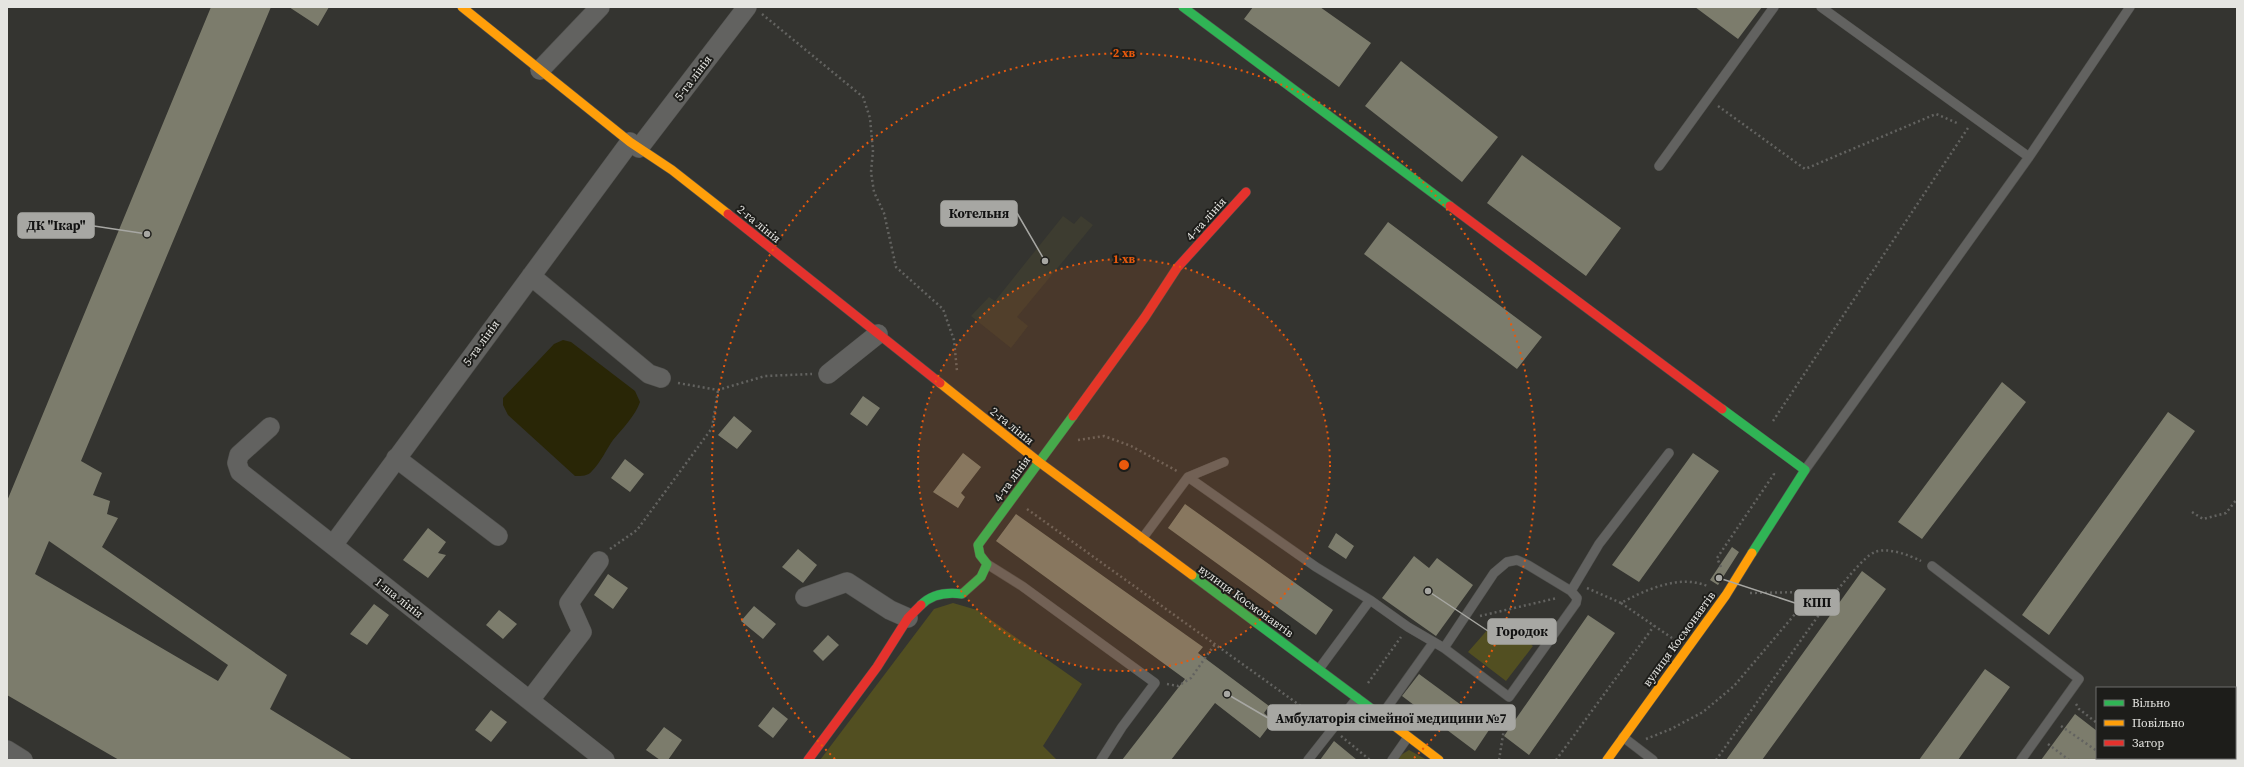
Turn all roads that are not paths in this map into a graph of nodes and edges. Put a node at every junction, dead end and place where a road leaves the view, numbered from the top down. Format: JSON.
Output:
{"nodes":[{"id":1,"x":462,"y":7,"type":"edge"},
{"id":2,"x":600,"y":7,"type":"edge"},
{"id":3,"x":1183,"y":7,"type":"edge"},
{"id":4,"x":1774,"y":7,"type":"edge"},
{"id":5,"x":1821,"y":7,"type":"edge"},
{"id":6,"x":2130,"y":7,"type":"edge"},
{"id":7,"x":752,"y":8,"type":"edge"},
{"id":8,"x":540,"y":70,"type":"junction"},
{"id":9,"x":634,"y":145,"type":"junction"},
{"id":10,"x":2029,"y":157,"type":"junction"},
{"id":11,"x":1659,"y":166,"type":"dead end"},
{"id":12,"x":1246,"y":192,"type":"dead end"},
{"id":13,"x":531,"y":276,"type":"junction"},
{"id":14,"x":878,"y":334,"type":"junction"},
{"id":15,"x":828,"y":374,"type":"road end"},
{"id":16,"x":661,"y":378,"type":"road end"},
{"id":17,"x":270,"y":427,"type":"dead end"},
{"id":18,"x":1669,"y":453,"type":"dead end"},
{"id":19,"x":396,"y":458,"type":"junction"},
{"id":20,"x":1039,"y":462,"type":"junction"},
{"id":21,"x":1224,"y":462,"type":"dead end"},
{"id":22,"x":1805,"y":470,"type":"junction"},
{"id":23,"x":1188,"y":477,"type":"junction"},
{"id":24,"x":498,"y":536,"type":"dead end"},
{"id":25,"x":1142,"y":539,"type":"junction"},
{"id":26,"x":333,"y":545,"type":"junction"},
{"id":27,"x":599,"y":561,"type":"road end"},
{"id":28,"x":987,"y":564,"type":"junction"},
{"id":29,"x":1932,"y":566,"type":"road end"},
{"id":30,"x":1573,"y":592,"type":"junction"},
{"id":31,"x":805,"y":597,"type":"dead end"},
{"id":32,"x":1370,"y":600,"type":"junction"},
{"id":33,"x":908,"y":618,"type":"junction"},
{"id":34,"x":1433,"y":643,"type":"junction"},
{"id":35,"x":1444,"y":648,"type":"junction"},
{"id":36,"x":1319,"y":669,"type":"junction"},
{"id":37,"x":1357,"y":698,"type":"junction"},
{"id":38,"x":530,"y":700,"type":"junction"},
{"id":39,"x":1381,"y":716,"type":"junction"},
{"id":40,"x":1408,"y":737,"type":"junction"},
{"id":41,"x":1626,"y":740,"type":"junction"},
{"id":42,"x":7,"y":750,"type":"edge"},
{"id":43,"x":23,"y":760,"type":"edge"},
{"id":44,"x":605,"y":760,"type":"edge"},
{"id":45,"x":808,"y":760,"type":"edge"},
{"id":46,"x":1101,"y":760,"type":"edge"},
{"id":47,"x":1308,"y":760,"type":"edge"},
{"id":48,"x":1392,"y":760,"type":"edge"},
{"id":49,"x":1438,"y":760,"type":"edge"},
{"id":50,"x":1607,"y":760,"type":"edge"},
{"id":51,"x":1653,"y":760,"type":"edge"},
{"id":52,"x":2021,"y":760,"type":"edge"}],
"edges":[{"from":1,"to":8,"type":"street","name":"2-га лінія"},
{"from":2,"to":8,"type":"street"},
{"from":3,"to":22,"type":"street"},
{"from":4,"to":11,"type":"lane"},
{"from":5,"to":10,"type":"lane"},
{"from":6,"to":10,"type":"lane"},
{"from":7,"to":9,"type":"street","name":"5-та лінія"},
{"from":8,"to":9,"type":"street","name":"2-га лінія"},
{"from":9,"to":13,"type":"street","name":"5-та лінія"},
{"from":9,"to":14,"type":"street","name":"2-га лінія"},
{"from":10,"to":22,"type":"lane"},
{"from":12,"to":20,"type":"street","name":"4-та лінія"},
{"from":13,"to":16,"type":"street"},
{"from":13,"to":19,"type":"street","name":"5-та лінія"},
{"from":14,"to":15,"type":"street"},
{"from":14,"to":20,"type":"street","name":"2-га лінія"},
{"from":17,"to":26,"type":"street","name":"1-ша лінія"},
{"from":18,"to":30,"type":"lane"},
{"from":19,"to":24,"type":"street"},
{"from":19,"to":26,"type":"street","name":"5-та лінія"},
{"from":20,"to":25,"type":"street","name":"вулиця Космонавтів"},
{"from":20,"to":28,"type":"street","name":"4-та лінія"},
{"from":21,"to":23,"type":"lane"},
{"from":22,"to":41,"type":"street","name":"вулиця Космонавтів"},
{"from":23,"to":25,"type":"lane"},
{"from":23,"to":32,"type":"lane"},
{"from":25,"to":36,"type":"street","name":"вулиця Космонавтів"},
{"from":26,"to":38,"type":"street","name":"1-ша лінія"},
{"from":27,"to":38,"type":"street"},
{"from":28,"to":33,"type":"street"},
{"from":28,"to":46,"type":"lane"},
{"from":29,"to":52,"type":"lane"},
{"from":30,"to":35,"type":"lane"},
{"from":30,"to":35,"type":"lane"},
{"from":31,"to":33,"type":"street"},
{"from":32,"to":34,"type":"lane"},
{"from":32,"to":36,"type":"lane"},
{"from":33,"to":45,"type":"street"},
{"from":34,"to":35,"type":"lane"},
{"from":34,"to":39,"type":"lane"},
{"from":36,"to":37,"type":"street","name":"вулиця Космонавтів"},
{"from":37,"to":39,"type":"street","name":"вулиця Космонавтів"},
{"from":37,"to":47,"type":"lane"},
{"from":38,"to":44,"type":"street","name":"1-ша лінія"},
{"from":39,"to":40,"type":"street","name":"вулиця Космонавтів"},
{"from":40,"to":48,"type":"lane"},
{"from":40,"to":49,"type":"street","name":"вулиця Космонавтів"},
{"from":41,"to":50,"type":"street","name":"вулиця Космонавтів"},
{"from":41,"to":51,"type":"lane"},
{"from":42,"to":43,"type":"street"}]}
